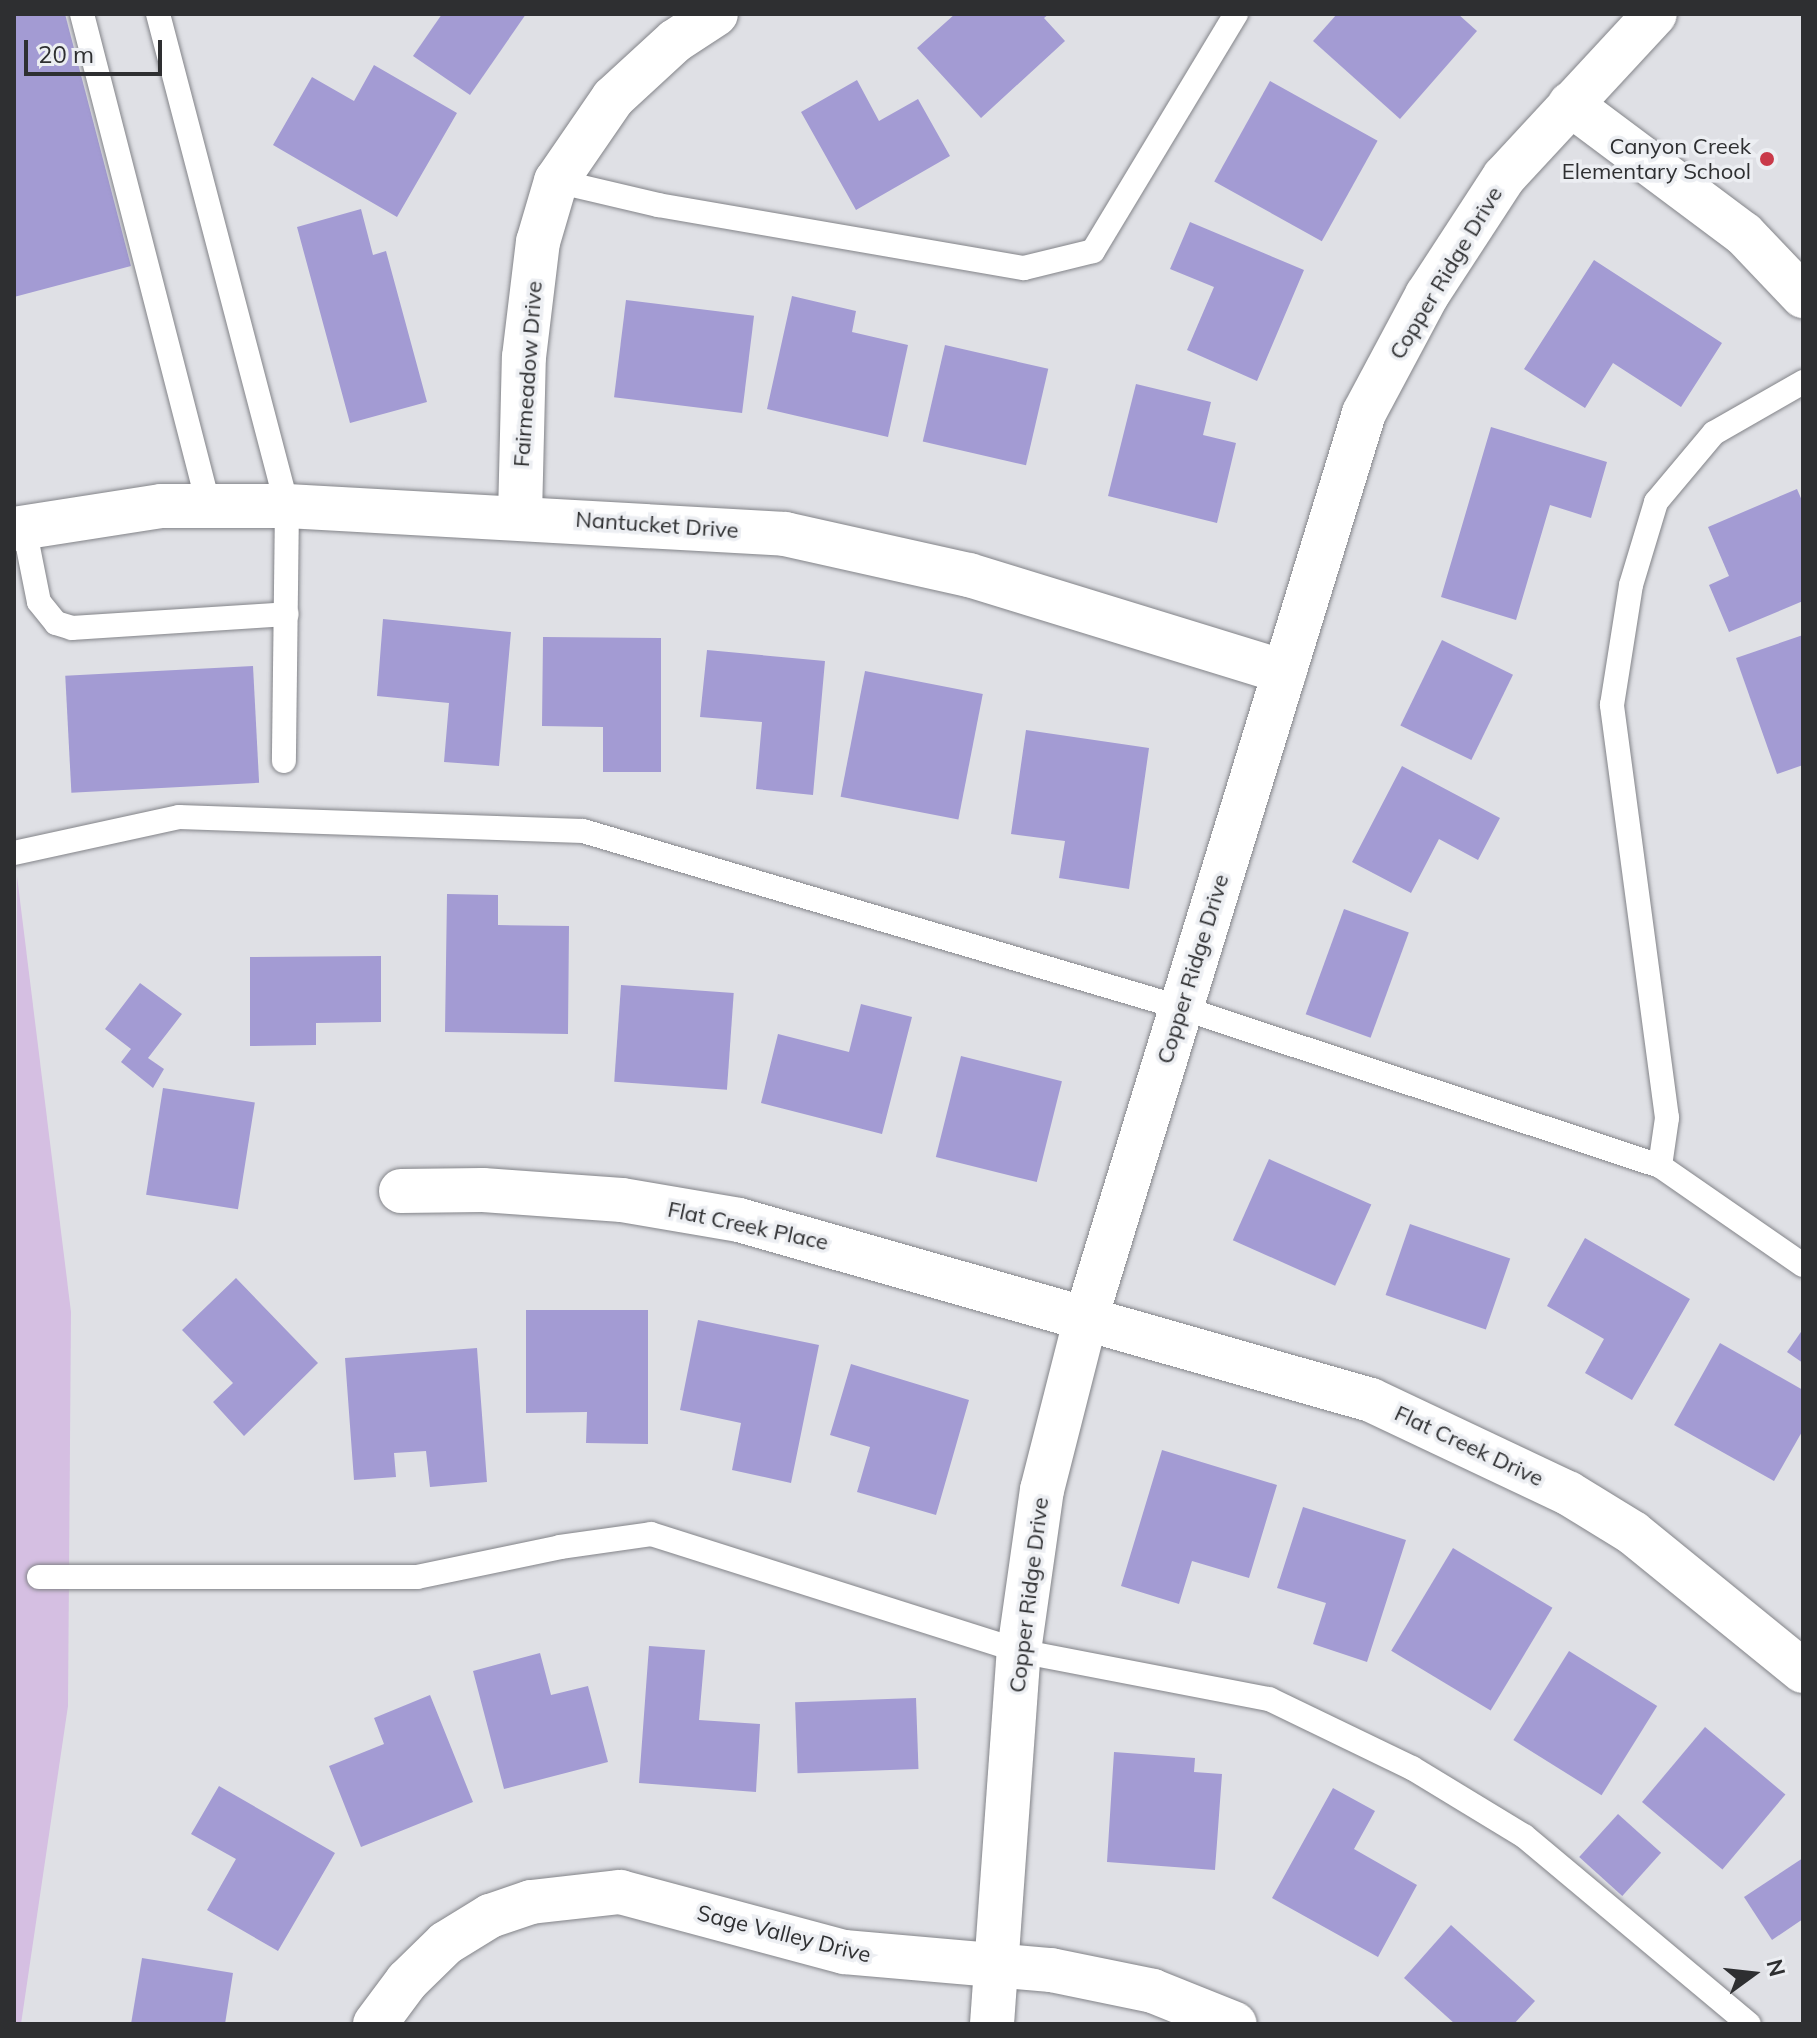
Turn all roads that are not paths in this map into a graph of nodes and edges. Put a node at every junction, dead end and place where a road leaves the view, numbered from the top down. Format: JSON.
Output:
{"nodes":[{"id":1,"x":82,"y":14,"type":"edge"},
{"id":2,"x":158,"y":14,"type":"edge"},
{"id":3,"x":716,"y":14,"type":"edge"},
{"id":4,"x":1236,"y":14,"type":"edge"},
{"id":5,"x":1655,"y":14,"type":"edge"},
{"id":6,"x":1570,"y":104,"type":"junction"},
{"id":7,"x":556,"y":181,"type":"junction"},
{"id":8,"x":1803,"y":296,"type":"edge"},
{"id":9,"x":1803,"y":382,"type":"edge"},
{"id":10,"x":287,"y":506,"type":"junction"},
{"id":11,"x":209,"y":507,"type":"junction"},
{"id":12,"x":520,"y":516,"type":"junction"},
{"id":13,"x":19,"y":528,"type":"edge"},
{"id":14,"x":287,"y":614,"type":"junction"},
{"id":15,"x":1284,"y":672,"type":"junction"},
{"id":16,"x":284,"y":761,"type":"dead end"},
{"id":17,"x":14,"y":853,"type":"edge"},
{"id":18,"x":1182,"y":1008,"type":"junction"},
{"id":19,"x":1660,"y":1166,"type":"junction"},
{"id":20,"x":401,"y":1191,"type":"dead end"},
{"id":21,"x":1803,"y":1265,"type":"edge"},
{"id":22,"x":1085,"y":1321,"type":"junction"},
{"id":23,"x":39,"y":1577,"type":"dead end"},
{"id":24,"x":1019,"y":1651,"type":"junction"},
{"id":25,"x":1803,"y":1671,"type":"edge"},
{"id":26,"x":999,"y":1967,"type":"junction"},
{"id":27,"x":375,"y":2024,"type":"edge"},
{"id":28,"x":992,"y":2024,"type":"edge"},
{"id":29,"x":1235,"y":2024,"type":"edge"},
{"id":30,"x":1749,"y":2024,"type":"edge"}],
"edges":[{"from":1,"to":11,"type":"lane"},
{"from":2,"to":10,"type":"lane"},
{"from":3,"to":7,"type":"street","name":"Fairmeadow Drive"},
{"from":4,"to":7,"type":"lane"},
{"from":5,"to":6,"type":"street","name":"Copper Ridge Drive"},
{"from":6,"to":8,"type":"street"},
{"from":6,"to":15,"type":"street","name":"Copper Ridge Drive"},
{"from":7,"to":12,"type":"street","name":"Fairmeadow Drive"},
{"from":9,"to":19,"type":"lane"},
{"from":10,"to":11,"type":"street","name":"Nantucket Drive"},
{"from":10,"to":12,"type":"street","name":"Nantucket Drive"},
{"from":10,"to":14,"type":"lane"},
{"from":11,"to":13,"type":"street","name":"Nantucket Drive"},
{"from":12,"to":15,"type":"street","name":"Nantucket Drive"},
{"from":13,"to":14,"type":"lane"},
{"from":14,"to":16,"type":"lane"},
{"from":15,"to":18,"type":"street","name":"Copper Ridge Drive"},
{"from":17,"to":18,"type":"lane"},
{"from":18,"to":19,"type":"lane"},
{"from":18,"to":22,"type":"street","name":"Copper Ridge Drive"},
{"from":19,"to":21,"type":"lane"},
{"from":20,"to":22,"type":"street","name":"Flat Creek Place"},
{"from":22,"to":24,"type":"street","name":"Copper Ridge Drive"},
{"from":22,"to":25,"type":"street","name":"Flat Creek Drive"},
{"from":23,"to":24,"type":"lane"},
{"from":24,"to":26,"type":"street","name":"Copper Ridge Drive"},
{"from":24,"to":30,"type":"lane"},
{"from":26,"to":27,"type":"street","name":"Sage Valley Drive"},
{"from":26,"to":28,"type":"street","name":"Copper Ridge Drive"},
{"from":26,"to":29,"type":"street","name":"Sage Valley Drive"}]}
